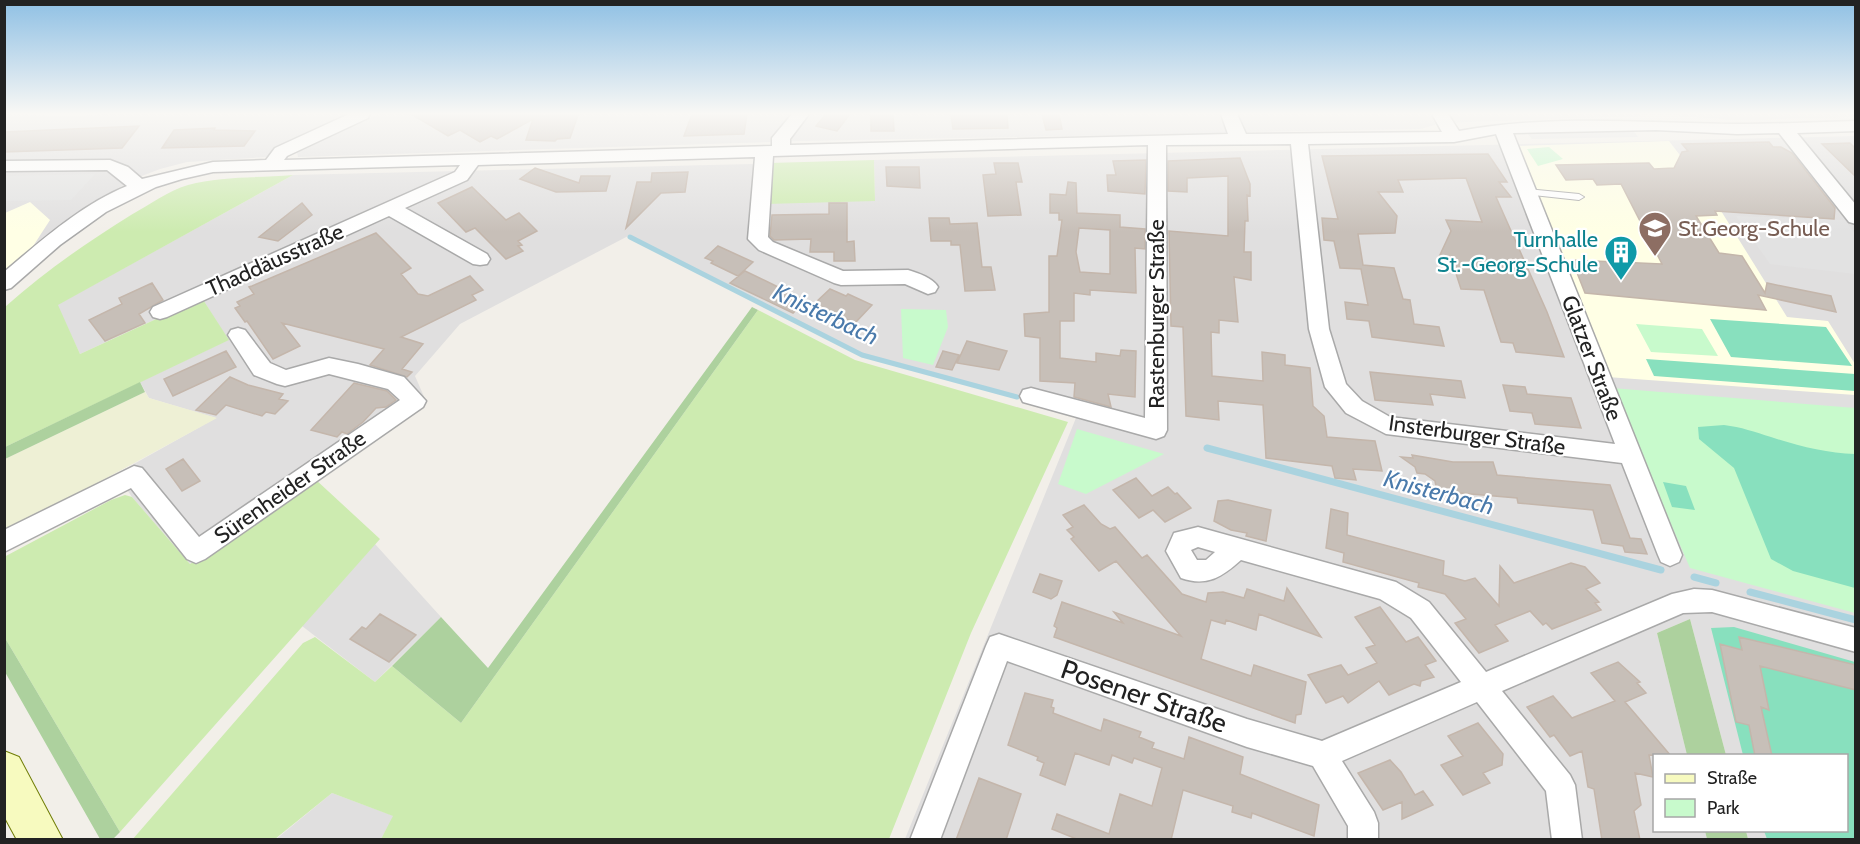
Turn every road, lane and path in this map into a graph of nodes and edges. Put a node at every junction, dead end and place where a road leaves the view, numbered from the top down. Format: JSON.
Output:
{"nodes":[{"id":1,"x":280,"y":153,"type":"edge"},
{"id":2,"x":750,"y":153,"type":"edge"},
{"id":3,"x":773,"y":153,"type":"edge"},
{"id":4,"x":1157,"y":153,"type":"edge"},
{"id":5,"x":1301,"y":153,"type":"edge"},
{"id":6,"x":1512,"y":153,"type":"edge"},
{"id":7,"x":1804,"y":153,"type":"edge"},
{"id":8,"x":474,"y":158,"type":"junction"},
{"id":9,"x":271,"y":165,"type":"junction"},
{"id":10,"x":4,"y":166,"type":"edge"},
{"id":11,"x":138,"y":186,"type":"junction"},
{"id":12,"x":1527,"y":192,"type":"junction"},
{"id":13,"x":1579,"y":196,"type":"dead end"},
{"id":14,"x":390,"y":208,"type":"junction"},
{"id":15,"x":1856,"y":218,"type":"edge"},
{"id":16,"x":480,"y":259,"type":"dead end"},
{"id":17,"x":4,"y":284,"type":"edge"},
{"id":18,"x":928,"y":287,"type":"dead end"},
{"id":19,"x":160,"y":312,"type":"dead end"},
{"id":20,"x":238,"y":335,"type":"dead end"},
{"id":21,"x":1031,"y":396,"type":"dead end"},
{"id":22,"x":1629,"y":455,"type":"junction"},
{"id":23,"x":4,"y":542,"type":"edge"},
{"id":24,"x":1236,"y":549,"type":"dead end"},
{"id":25,"x":1670,"y":555,"type":"dead end"},
{"id":26,"x":1856,"y":640,"type":"edge"},
{"id":27,"x":1482,"y":689,"type":"junction"},
{"id":28,"x":1322,"y":755,"type":"junction"},
{"id":29,"x":4,"y":772,"type":"edge"},
{"id":30,"x":41,"y":840,"type":"edge"},
{"id":31,"x":926,"y":840,"type":"edge"},
{"id":32,"x":1363,"y":840,"type":"edge"},
{"id":33,"x":1567,"y":840,"type":"edge"}],
"edges":[{"from":1,"to":9,"type":"street"},
{"from":2,"to":8,"type":"street"},
{"from":3,"to":18,"type":"street"},
{"from":4,"to":21,"type":"street","name":"Rastenburger Straße"},
{"from":5,"to":22,"type":"street","name":"Insterburger Straße"},
{"from":6,"to":12,"type":"street","name":"Glatzer Straße"},
{"from":7,"to":15,"type":"street"},
{"from":8,"to":9,"type":"street"},
{"from":8,"to":14,"type":"street","name":"Thaddäusstraße"},
{"from":9,"to":11,"type":"street"},
{"from":10,"to":11,"type":"street"},
{"from":11,"to":17,"type":"street"},
{"from":12,"to":13,"type":"lane"},
{"from":12,"to":22,"type":"street","name":"Glatzer Straße"},
{"from":14,"to":16,"type":"street"},
{"from":14,"to":19,"type":"street","name":"Thaddäusstraße"},
{"from":20,"to":23,"type":"street","name":"Sürenheider Straße"},
{"from":22,"to":25,"type":"street","name":"Glatzer Straße"},
{"from":24,"to":27,"type":"street"},
{"from":26,"to":27,"type":"street"},
{"from":27,"to":28,"type":"street"},
{"from":27,"to":33,"type":"street"},
{"from":28,"to":31,"type":"street","name":"Posener Straße"},
{"from":28,"to":32,"type":"street"},
{"from":29,"to":30,"type":"main road"}]}
